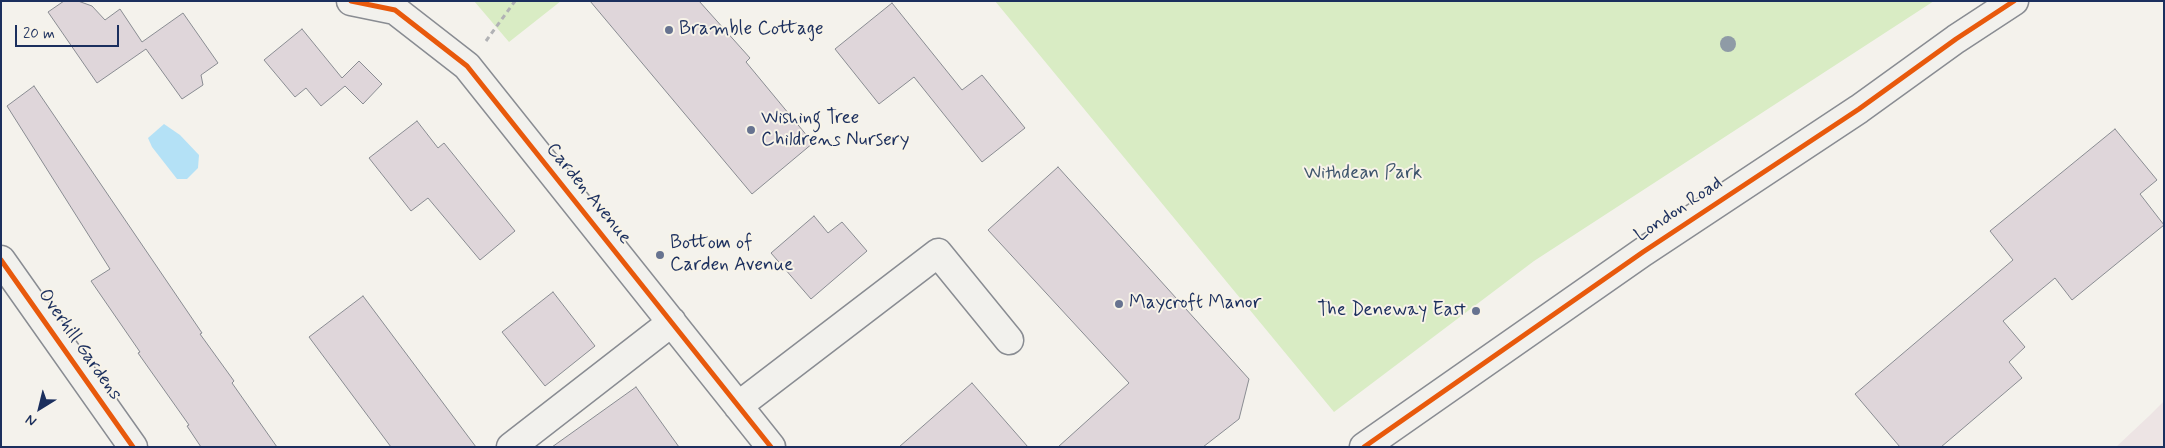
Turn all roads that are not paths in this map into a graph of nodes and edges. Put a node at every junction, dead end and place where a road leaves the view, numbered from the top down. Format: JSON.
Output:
{"nodes":[{"id":1,"x":351,"y":1,"type":"edge"},
{"id":2,"x":2014,"y":1,"type":"edge"},
{"id":3,"x":1,"y":260,"type":"edge"},
{"id":4,"x":672,"y":322,"type":"junction"},
{"id":5,"x":1008,"y":340,"type":"dead end"},
{"id":6,"x":738,"y":406,"type":"junction"},
{"id":7,"x":133,"y":447,"type":"edge"},
{"id":8,"x":511,"y":447,"type":"edge"},
{"id":9,"x":771,"y":447,"type":"edge"},
{"id":10,"x":1364,"y":447,"type":"edge"}],
"edges":[{"from":1,"to":4,"type":"main road","name":"Carden Avenue"},
{"from":2,"to":10,"type":"main road","name":"London Road"},
{"from":3,"to":7,"type":"main road","name":"Overhill Gardens"},
{"from":4,"to":6,"type":"main road","name":"Carden Avenue"},
{"from":4,"to":8,"type":"main road"},
{"from":5,"to":6,"type":"main road"},
{"from":6,"to":9,"type":"main road","name":"Carden Avenue"}]}
